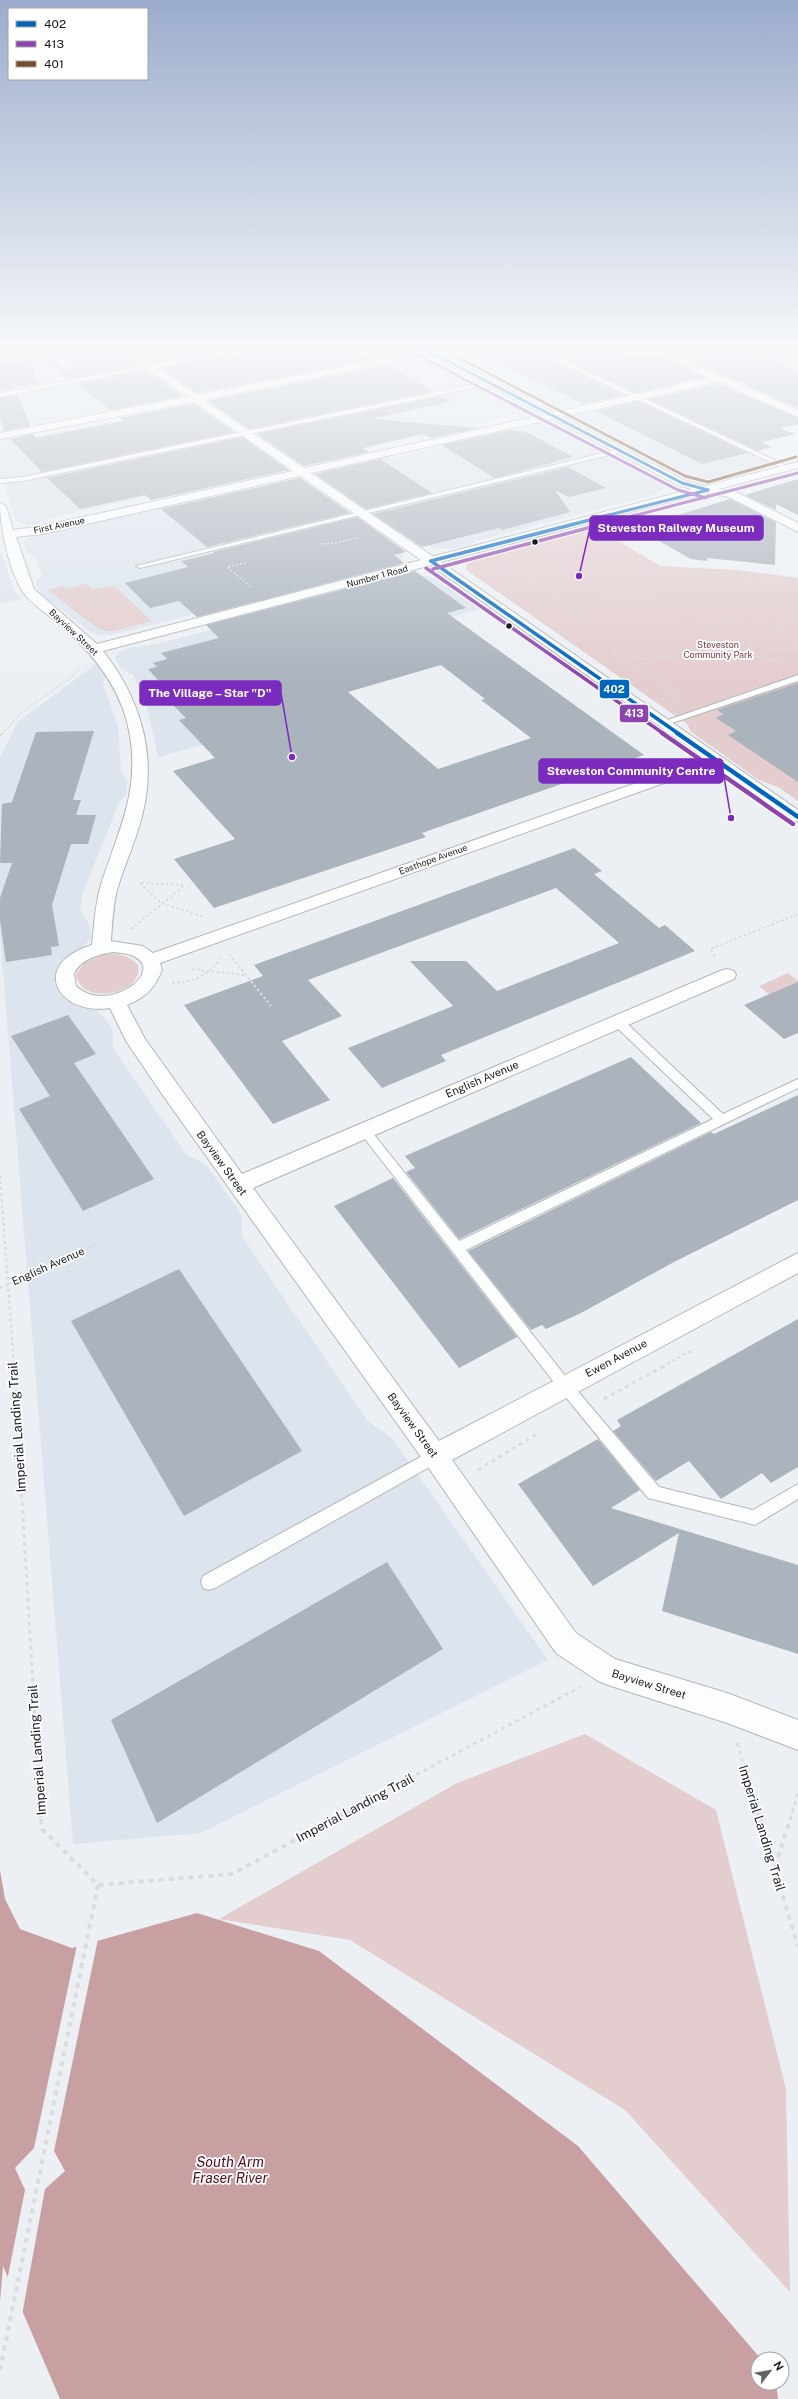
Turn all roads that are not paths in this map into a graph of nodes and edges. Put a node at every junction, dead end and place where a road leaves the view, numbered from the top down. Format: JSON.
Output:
{"nodes":[{"id":1,"x":128,"y":457,"type":"edge"},
{"id":2,"x":280,"y":457,"type":"edge"},
{"id":3,"x":368,"y":457,"type":"edge"},
{"id":4,"x":595,"y":457,"type":"edge"},
{"id":5,"x":631,"y":457,"type":"edge"},
{"id":6,"x":764,"y":457,"type":"edge"},
{"id":7,"x":88,"y":459,"type":"dead end"},
{"id":8,"x":93,"y":464,"type":"junction"},
{"id":9,"x":798,"y":465,"type":"edge"},
{"id":10,"x":787,"y":468,"type":"junction"},
{"id":11,"x":301,"y":472,"type":"junction"},
{"id":12,"x":0,"y":482,"type":"edge"},
{"id":13,"x":708,"y":490,"type":"junction"},
{"id":14,"x":0,"y":506,"type":"edge"},
{"id":15,"x":361,"y":513,"type":"junction"},
{"id":16,"x":798,"y":528,"type":"edge"},
{"id":17,"x":8,"y":534,"type":"junction"},
{"id":18,"x":431,"y":561,"type":"junction"},
{"id":19,"x":140,"y":566,"type":"dead end"},
{"id":20,"x":94,"y":649,"type":"junction"},
{"id":21,"x":798,"y":678,"type":"edge"},
{"id":22,"x":663,"y":723,"type":"junction"},
{"id":23,"x":716,"y":760,"type":"junction"},
{"id":24,"x":798,"y":817,"type":"edge"},
{"id":25,"x":101,"y":948,"type":"junction"},
{"id":26,"x":150,"y":960,"type":"junction"},
{"id":27,"x":727,"y":975,"type":"road end"},
{"id":28,"x":116,"y":1002,"type":"junction"},
{"id":29,"x":617,"y":1021,"type":"junction"},
{"id":30,"x":798,"y":1083,"type":"edge"},
{"id":31,"x":721,"y":1120,"type":"junction"},
{"id":32,"x":364,"y":1130,"type":"junction"},
{"id":33,"x":238,"y":1185,"type":"junction"},
{"id":34,"x":458,"y":1248,"type":"junction"},
{"id":35,"x":798,"y":1262,"type":"edge"},
{"id":36,"x":565,"y":1386,"type":"junction"},
{"id":37,"x":435,"y":1456,"type":"junction"},
{"id":38,"x":798,"y":1491,"type":"edge"},
{"id":39,"x":209,"y":1582,"type":"dead end"},
{"id":40,"x":798,"y":1736,"type":"edge"}],
"edges":[{"from":1,"to":8,"type":"lane"},
{"from":2,"to":11,"type":"street"},
{"from":3,"to":11,"type":"street","name":"First Avenue"},
{"from":4,"to":15,"type":"lane"},
{"from":5,"to":13,"type":"street"},
{"from":6,"to":10,"type":"lane"},
{"from":7,"to":8,"type":"lane"},
{"from":8,"to":12,"type":"lane"},
{"from":9,"to":10,"type":"street","name":"Number 1 Road"},
{"from":10,"to":13,"type":"street","name":"Number 1 Road"},
{"from":11,"to":15,"type":"street"},
{"from":11,"to":17,"type":"street","name":"First Avenue"},
{"from":13,"to":16,"type":"street"},
{"from":13,"to":18,"type":"street","name":"Number 1 Road"},
{"from":14,"to":17,"type":"street","name":"Bayview Street"},
{"from":15,"to":18,"type":"street"},
{"from":15,"to":19,"type":"lane"},
{"from":17,"to":20,"type":"street","name":"Bayview Street"},
{"from":18,"to":20,"type":"street","name":"Number 1 Road"},
{"from":18,"to":22,"type":"street"},
{"from":20,"to":25,"type":"street","name":"Bayview Street"},
{"from":21,"to":22,"type":"lane"},
{"from":22,"to":23,"type":"street"},
{"from":23,"to":24,"type":"street"},
{"from":23,"to":26,"type":"street","name":"Easthope Avenue"},
{"from":25,"to":26,"type":"street"},
{"from":25,"to":28,"type":"street"},
{"from":26,"to":28,"type":"street"},
{"from":27,"to":29,"type":"street","name":"English Avenue"},
{"from":28,"to":33,"type":"street","name":"Bayview Street"},
{"from":29,"to":31,"type":"lane"},
{"from":29,"to":32,"type":"street","name":"English Avenue"},
{"from":30,"to":31,"type":"lane"},
{"from":31,"to":34,"type":"lane"},
{"from":32,"to":33,"type":"street","name":"English Avenue"},
{"from":32,"to":34,"type":"lane"},
{"from":33,"to":37,"type":"street","name":"Bayview Street"},
{"from":34,"to":36,"type":"lane"},
{"from":35,"to":36,"type":"street","name":"Ewen Avenue"},
{"from":36,"to":37,"type":"street","name":"Ewen Avenue"},
{"from":36,"to":38,"type":"lane"},
{"from":37,"to":39,"type":"lane"},
{"from":37,"to":40,"type":"street","name":"Bayview Street"}]}
